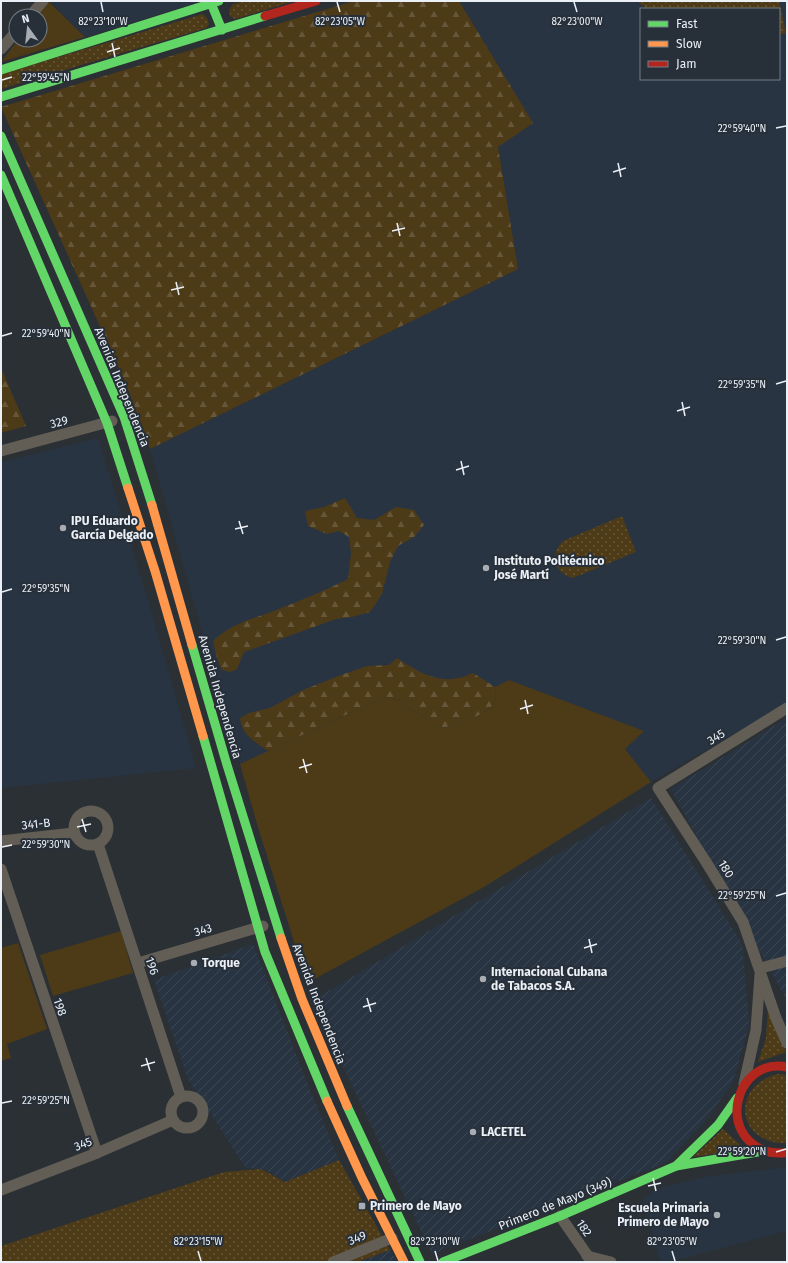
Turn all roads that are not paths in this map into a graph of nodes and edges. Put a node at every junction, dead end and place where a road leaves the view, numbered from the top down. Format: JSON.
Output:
{"nodes":[{"id":1,"x":316,"y":1,"type":"edge"},
{"id":2,"x":213,"y":2,"type":"edge"},
{"id":3,"x":222,"y":30,"type":"junction"},
{"id":4,"x":8,"y":41,"type":"edge"},
{"id":5,"x":1,"y":49,"type":"edge"},
{"id":6,"x":1,"y":70,"type":"edge"},
{"id":7,"x":1,"y":97,"type":"edge"},
{"id":8,"x":1,"y":136,"type":"edge"},
{"id":9,"x":1,"y":175,"type":"edge"},
{"id":10,"x":124,"y":417,"type":"junction"},
{"id":11,"x":108,"y":423,"type":"junction"},
{"id":12,"x":1,"y":451,"type":"edge"},
{"id":13,"x":787,"y":708,"type":"edge"},
{"id":14,"x":658,"y":788,"type":"joint"},
{"id":15,"x":74,"y":833,"type":"junction"},
{"id":16,"x":1,"y":841,"type":"edge"},
{"id":17,"x":98,"y":844,"type":"junction"},
{"id":18,"x":1,"y":869,"type":"edge"},
{"id":19,"x":275,"y":922,"type":"junction"},
{"id":20,"x":258,"y":927,"type":"junction"},
{"id":21,"x":787,"y":961,"type":"edge"},
{"id":22,"x":138,"y":963,"type":"junction"},
{"id":23,"x":761,"y":968,"type":"junction"},
{"id":24,"x":302,"y":999,"type":"junction"},
{"id":25,"x":287,"y":1007,"type":"junction"},
{"id":26,"x":787,"y":1043,"type":"edge"},
{"id":27,"x":787,"y":1067,"type":"edge"},
{"id":28,"x":744,"y":1084,"type":"junction"},
{"id":29,"x":181,"y":1097,"type":"junction"},
{"id":30,"x":737,"y":1098,"type":"junction"},
{"id":31,"x":173,"y":1120,"type":"junction"},
{"id":32,"x":764,"y":1151,"type":"junction"},
{"id":33,"x":97,"y":1153,"type":"junction"},
{"id":34,"x":787,"y":1153,"type":"edge"},
{"id":35,"x":676,"y":1166,"type":"junction"},
{"id":36,"x":2,"y":1188,"type":"edge"},
{"id":37,"x":560,"y":1216,"type":"junction"},
{"id":38,"x":392,"y":1238,"type":"junction"},
{"id":39,"x":589,"y":1259,"type":"edge"},
{"id":40,"x":333,"y":1262,"type":"edge"},
{"id":41,"x":404,"y":1262,"type":"edge"},
{"id":42,"x":420,"y":1262,"type":"edge"},
{"id":43,"x":443,"y":1262,"type":"edge"},
{"id":44,"x":610,"y":1262,"type":"edge"}],
"edges":[{"from":1,"to":3,"type":"main road"},
{"from":2,"to":3,"type":"main road"},
{"from":2,"to":6,"type":"main road"},
{"from":3,"to":7,"type":"main road"},
{"from":4,"to":5,"type":"street"},
{"from":8,"to":10,"type":"main road","name":"Avenida Independencia"},
{"from":9,"to":11,"type":"main road"},
{"from":10,"to":11,"type":"street","name":"329"},
{"from":10,"to":19,"type":"main road","name":"Avenida Independencia"},
{"from":11,"to":12,"type":"street","name":"329"},
{"from":11,"to":20,"type":"main road"},
{"from":13,"to":14,"type":"street","name":"345"},
{"from":14,"to":23,"type":"street","name":"180"},
{"from":15,"to":16,"type":"street","name":"341-B"},
{"from":15,"to":17,"type":"street"},
{"from":15,"to":17,"type":"street"},
{"from":17,"to":22,"type":"street","name":"196"},
{"from":18,"to":33,"type":"street","name":"198"},
{"from":19,"to":20,"type":"street","name":"343"},
{"from":19,"to":24,"type":"main road","name":"Avenida Independencia"},
{"from":20,"to":22,"type":"street","name":"343"},
{"from":20,"to":25,"type":"main road"},
{"from":21,"to":23,"type":"street"},
{"from":22,"to":29,"type":"street","name":"196"},
{"from":23,"to":26,"type":"street","name":"180"},
{"from":23,"to":28,"type":"street","name":"180"},
{"from":24,"to":25,"type":"street"},
{"from":24,"to":42,"type":"main road","name":"Avenida Independencia"},
{"from":25,"to":38,"type":"main road"},
{"from":27,"to":28,"type":"main road"},
{"from":28,"to":30,"type":"main road","name":"Primero de Mayo (349)"},
{"from":29,"to":31,"type":"street"},
{"from":29,"to":31,"type":"street"},
{"from":30,"to":32,"type":"main road"},
{"from":30,"to":35,"type":"main road","name":"Primero de Mayo (349)"},
{"from":31,"to":33,"type":"street","name":"345"},
{"from":32,"to":34,"type":"main road"},
{"from":32,"to":35,"type":"main road","name":"Primero de Mayo (349)"},
{"from":33,"to":36,"type":"street","name":"345"},
{"from":35,"to":37,"type":"main road","name":"Primero de Mayo (349)"},
{"from":37,"to":39,"type":"street","name":"182"},
{"from":37,"to":43,"type":"main road","name":"Primero de Mayo (349)"},
{"from":38,"to":40,"type":"street","name":"349"},
{"from":38,"to":41,"type":"main road"},
{"from":39,"to":44,"type":"street","name":"182"}]}
